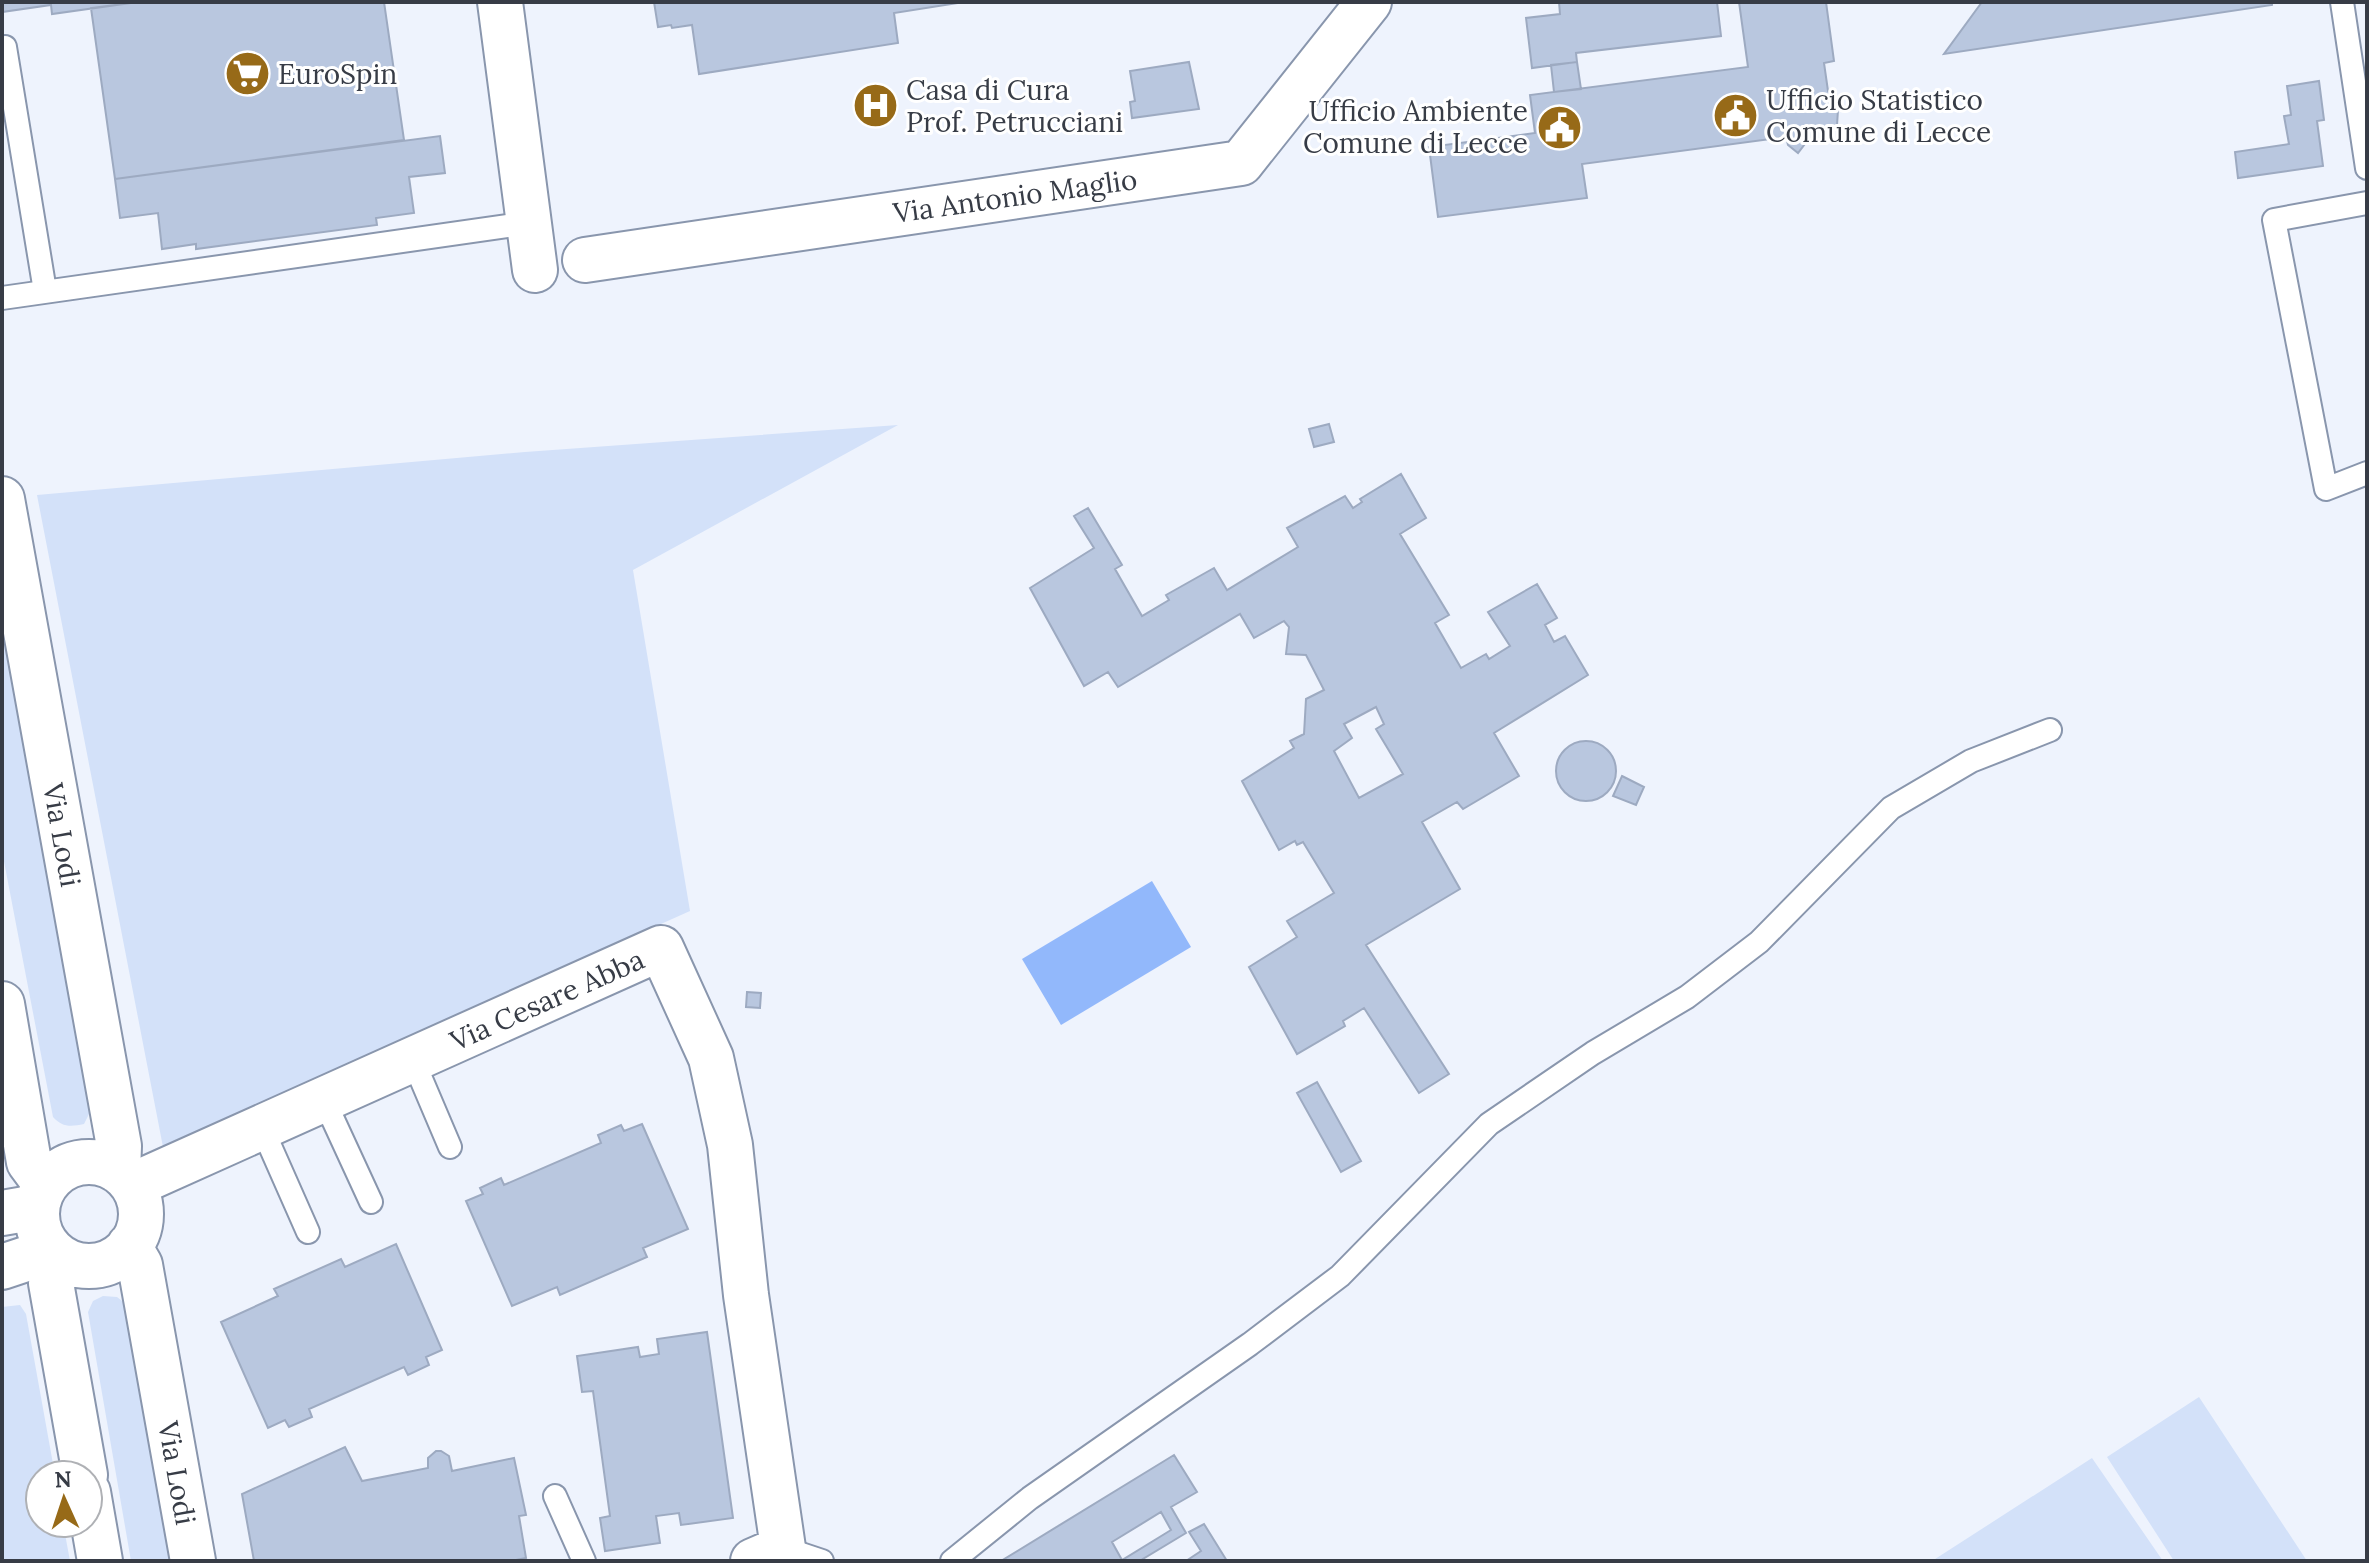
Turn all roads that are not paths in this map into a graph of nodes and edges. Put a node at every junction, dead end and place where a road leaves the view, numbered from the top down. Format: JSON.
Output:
{"nodes":[{"id":1,"x":500,"y":2,"type":"edge"},
{"id":2,"x":1369,"y":2,"type":"edge"},
{"id":3,"x":2342,"y":2,"type":"edge"},
{"id":4,"x":2,"y":48,"type":"edge"},
{"id":5,"x":2367,"y":168,"type":"edge"},
{"id":6,"x":2367,"y":203,"type":"edge"},
{"id":7,"x":529,"y":223,"type":"junction"},
{"id":8,"x":585,"y":260,"type":"dead end"},
{"id":9,"x":535,"y":270,"type":"dead end"},
{"id":10,"x":45,"y":291,"type":"junction"},
{"id":11,"x":2,"y":298,"type":"edge"},
{"id":12,"x":2367,"y":473,"type":"edge"},
{"id":13,"x":2,"y":499,"type":"edge"},
{"id":14,"x":2050,"y":730,"type":"dead end"},
{"id":15,"x":2,"y":1004,"type":"edge"},
{"id":16,"x":413,"y":1060,"type":"junction"},
{"id":17,"x":324,"y":1100,"type":"junction"},
{"id":18,"x":262,"y":1128,"type":"junction"},
{"id":19,"x":450,"y":1147,"type":"dead end"},
{"id":20,"x":126,"y":1178,"type":"junction"},
{"id":21,"x":28,"y":1202,"type":"edge"},
{"id":22,"x":371,"y":1202,"type":"dead end"},
{"id":23,"x":308,"y":1232,"type":"dead end"},
{"id":24,"x":129,"y":1246,"type":"junction"},
{"id":25,"x":58,"y":1255,"type":"junction"},
{"id":26,"x":2,"y":1267,"type":"edge"},
{"id":27,"x":82,"y":1459,"type":"edge"},
{"id":28,"x":555,"y":1496,"type":"dead end"},
{"id":29,"x":96,"y":1539,"type":"edge"},
{"id":30,"x":786,"y":1557,"type":"edge"},
{"id":31,"x":100,"y":1561,"type":"edge"},
{"id":32,"x":193,"y":1561,"type":"edge"},
{"id":33,"x":584,"y":1561,"type":"edge"},
{"id":34,"x":952,"y":1561,"type":"edge"}],
"edges":[{"from":1,"to":7,"type":"street"},
{"from":2,"to":8,"type":"street","name":"Via Antonio Maglio"},
{"from":3,"to":5,"type":"lane"},
{"from":4,"to":10,"type":"lane"},
{"from":6,"to":12,"type":"lane"},
{"from":7,"to":9,"type":"street"},
{"from":7,"to":10,"type":"lane"},
{"from":10,"to":11,"type":"lane"},
{"from":13,"to":20,"type":"street","name":"Via Lodi"},
{"from":14,"to":34,"type":"lane"},
{"from":15,"to":21,"type":"street"},
{"from":16,"to":17,"type":"street","name":"Via Cesare Abba"},
{"from":16,"to":19,"type":"lane"},
{"from":16,"to":30,"type":"street","name":"Via Cesare Abba"},
{"from":17,"to":18,"type":"street","name":"Via Cesare Abba"},
{"from":17,"to":22,"type":"lane"},
{"from":18,"to":20,"type":"street","name":"Via Cesare Abba"},
{"from":18,"to":23,"type":"lane"},
{"from":20,"to":21,"type":"street"},
{"from":20,"to":24,"type":"street"},
{"from":21,"to":25,"type":"street"},
{"from":24,"to":25,"type":"street"},
{"from":24,"to":32,"type":"street","name":"Via Lodi"},
{"from":25,"to":26,"type":"street"},
{"from":25,"to":27,"type":"street"},
{"from":28,"to":33,"type":"lane"},
{"from":29,"to":31,"type":"street"}]}
